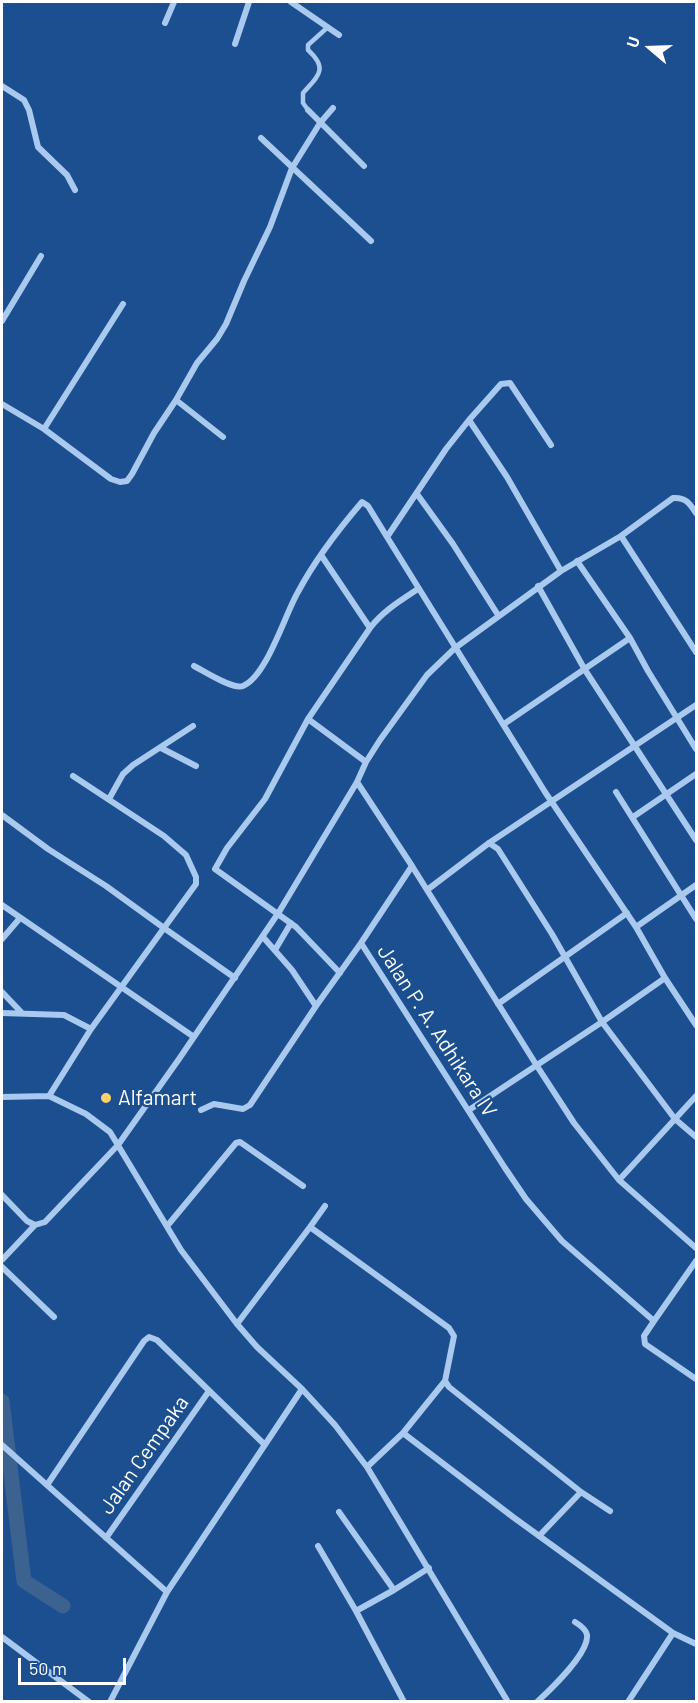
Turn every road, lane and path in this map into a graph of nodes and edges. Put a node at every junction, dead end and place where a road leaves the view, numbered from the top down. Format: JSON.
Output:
{"nodes":[{"id":1,"x":174,"y":2,"type":"edge"},
{"id":2,"x":249,"y":2,"type":"edge"},
{"id":3,"x":291,"y":2,"type":"edge"},
{"id":4,"x":165,"y":23,"type":"dead end"},
{"id":5,"x":328,"y":27,"type":"junction"},
{"id":6,"x":339,"y":34,"type":"dead end"},
{"id":7,"x":235,"y":44,"type":"dead end"},
{"id":8,"x":2,"y":86,"type":"edge"},
{"id":9,"x":333,"y":108,"type":"dead end"},
{"id":10,"x":308,"y":110,"type":"joint"},
{"id":11,"x":320,"y":123,"type":"junction"},
{"id":12,"x":261,"y":138,"type":"dead end"},
{"id":13,"x":364,"y":166,"type":"dead end"},
{"id":14,"x":292,"y":168,"type":"junction"},
{"id":15,"x":75,"y":190,"type":"dead end"},
{"id":16,"x":371,"y":241,"type":"dead end"},
{"id":17,"x":41,"y":256,"type":"dead end"},
{"id":18,"x":123,"y":304,"type":"dead end"},
{"id":19,"x":2,"y":321,"type":"edge"},
{"id":20,"x":176,"y":400,"type":"junction"},
{"id":21,"x":2,"y":404,"type":"edge"},
{"id":22,"x":469,"y":420,"type":"junction"},
{"id":23,"x":44,"y":429,"type":"junction"},
{"id":24,"x":223,"y":437,"type":"dead end"},
{"id":25,"x":551,"y":445,"type":"dead end"},
{"id":26,"x":417,"y":494,"type":"junction"},
{"id":27,"x":696,"y":513,"type":"edge"},
{"id":28,"x":621,"y":536,"type":"junction"},
{"id":29,"x":387,"y":537,"type":"junction"},
{"id":30,"x":321,"y":555,"type":"junction"},
{"id":31,"x":577,"y":561,"type":"junction"},
{"id":32,"x":561,"y":571,"type":"junction"},
{"id":33,"x":538,"y":586,"type":"junction"},
{"id":34,"x":418,"y":589,"type":"junction"},
{"id":35,"x":498,"y":615,"type":"junction"},
{"id":36,"x":370,"y":628,"type":"junction"},
{"id":37,"x":630,"y":638,"type":"junction"},
{"id":38,"x":455,"y":648,"type":"junction"},
{"id":39,"x":696,"y":652,"type":"edge"},
{"id":40,"x":194,"y":666,"type":"dead end"},
{"id":41,"x":585,"y":670,"type":"junction"},
{"id":42,"x":696,"y":705,"type":"edge"},
{"id":43,"x":677,"y":718,"type":"junction"},
{"id":44,"x":308,"y":719,"type":"junction"},
{"id":45,"x":504,"y":724,"type":"junction"},
{"id":46,"x":193,"y":726,"type":"dead end"},
{"id":47,"x":635,"y":747,"type":"junction"},
{"id":48,"x":161,"y":748,"type":"junction"},
{"id":49,"x":696,"y":749,"type":"edge"},
{"id":50,"x":366,"y":762,"type":"junction"},
{"id":51,"x":196,"y":766,"type":"dead end"},
{"id":52,"x":696,"y":774,"type":"edge"},
{"id":53,"x":72,"y":776,"type":"dead end"},
{"id":54,"x":357,"y":782,"type":"junction"},
{"id":55,"x":616,"y":792,"type":"dead end"},
{"id":56,"x":666,"y":794,"type":"junction"},
{"id":57,"x":109,"y":799,"type":"junction"},
{"id":58,"x":552,"y":801,"type":"junction"},
{"id":59,"x":2,"y":815,"type":"edge"},
{"id":60,"x":633,"y":817,"type":"junction"},
{"id":61,"x":696,"y":840,"type":"edge"},
{"id":62,"x":489,"y":843,"type":"junction"},
{"id":63,"x":412,"y":866,"type":"junction"},
{"id":64,"x":696,"y":885,"type":"edge"},
{"id":65,"x":427,"y":890,"type":"junction"},
{"id":66,"x":681,"y":896,"type":"junction"},
{"id":67,"x":2,"y":905,"type":"edge"},
{"id":68,"x":279,"y":912,"type":"junction"},
{"id":69,"x":627,"y":914,"type":"junction"},
{"id":70,"x":20,"y":918,"type":"junction"},
{"id":71,"x":696,"y":919,"type":"edge"},
{"id":72,"x":290,"y":924,"type":"junction"},
{"id":73,"x":636,"y":927,"type":"junction"},
{"id":74,"x":164,"y":928,"type":"junction"},
{"id":75,"x":262,"y":937,"type":"junction"},
{"id":76,"x":2,"y":939,"type":"edge"},
{"id":77,"x":361,"y":943,"type":"junction"},
{"id":78,"x":276,"y":949,"type":"junction"},
{"id":79,"x":565,"y":958,"type":"junction"},
{"id":80,"x":338,"y":975,"type":"junction"},
{"id":81,"x":236,"y":978,"type":"junction"},
{"id":82,"x":665,"y":978,"type":"junction"},
{"id":83,"x":121,"y":988,"type":"junction"},
{"id":84,"x":2,"y":992,"type":"edge"},
{"id":85,"x":498,"y":1004,"type":"junction"},
{"id":86,"x":317,"y":1005,"type":"junction"},
{"id":87,"x":2,"y":1012,"type":"edge"},
{"id":88,"x":22,"y":1013,"type":"junction"},
{"id":89,"x":602,"y":1022,"type":"junction"},
{"id":90,"x":696,"y":1025,"type":"edge"},
{"id":91,"x":91,"y":1029,"type":"junction"},
{"id":92,"x":194,"y":1037,"type":"junction"},
{"id":93,"x":537,"y":1066,"type":"junction"},
{"id":94,"x":49,"y":1096,"type":"junction"},
{"id":95,"x":696,"y":1096,"type":"edge"},
{"id":96,"x":2,"y":1097,"type":"edge"},
{"id":97,"x":201,"y":1110,"type":"dead end"},
{"id":98,"x":469,"y":1110,"type":"junction"},
{"id":99,"x":675,"y":1119,"type":"junction"},
{"id":100,"x":696,"y":1137,"type":"edge"},
{"id":101,"x":118,"y":1145,"type":"junction"},
{"id":102,"x":619,"y":1180,"type":"junction"},
{"id":103,"x":303,"y":1186,"type":"dead end"},
{"id":104,"x":2,"y":1195,"type":"edge"},
{"id":105,"x":325,"y":1206,"type":"dead end"},
{"id":106,"x":35,"y":1225,"type":"junction"},
{"id":107,"x":168,"y":1226,"type":"junction"},
{"id":108,"x":310,"y":1227,"type":"junction"},
{"id":109,"x":696,"y":1248,"type":"edge"},
{"id":110,"x":2,"y":1260,"type":"edge"},
{"id":111,"x":696,"y":1261,"type":"edge"},
{"id":112,"x":2,"y":1267,"type":"edge"},
{"id":113,"x":54,"y":1317,"type":"dead end"},
{"id":114,"x":654,"y":1321,"type":"junction"},
{"id":115,"x":237,"y":1324,"type":"junction"},
{"id":116,"x":696,"y":1379,"type":"edge"},
{"id":117,"x":445,"y":1381,"type":"junction"},
{"id":118,"x":302,"y":1389,"type":"junction"},
{"id":119,"x":209,"y":1391,"type":"junction"},
{"id":120,"x":403,"y":1433,"type":"junction"},
{"id":121,"x":265,"y":1445,"type":"junction"},
{"id":122,"x":3,"y":1446,"type":"edge"},
{"id":123,"x":367,"y":1467,"type":"junction"},
{"id":124,"x":47,"y":1485,"type":"junction"},
{"id":125,"x":581,"y":1492,"type":"junction"},
{"id":126,"x":610,"y":1511,"type":"dead end"},
{"id":127,"x":339,"y":1512,"type":"dead end"},
{"id":128,"x":539,"y":1536,"type":"junction"},
{"id":129,"x":106,"y":1538,"type":"junction"},
{"id":130,"x":318,"y":1546,"type":"dead end"},
{"id":131,"x":429,"y":1568,"type":"junction"},
{"id":132,"x":394,"y":1590,"type":"junction"},
{"id":133,"x":167,"y":1592,"type":"junction"},
{"id":134,"x":356,"y":1611,"type":"junction"},
{"id":135,"x":575,"y":1622,"type":"dead end"},
{"id":136,"x":673,"y":1633,"type":"junction"},
{"id":137,"x":2,"y":1637,"type":"edge"},
{"id":138,"x":696,"y":1644,"type":"edge"},
{"id":139,"x":631,"y":1700,"type":"edge"},
{"id":140,"x":89,"y":1701,"type":"edge"},
{"id":141,"x":110,"y":1701,"type":"edge"},
{"id":142,"x":404,"y":1701,"type":"edge"},
{"id":143,"x":508,"y":1701,"type":"edge"},
{"id":144,"x":537,"y":1701,"type":"edge"}],
"edges":[{"from":1,"to":4,"type":"street"},
{"from":2,"to":7,"type":"street"},
{"from":3,"to":5,"type":"street"},
{"from":5,"to":6,"type":"street"},
{"from":5,"to":10,"type":"lane"},
{"from":8,"to":15,"type":"street"},
{"from":9,"to":11,"type":"street"},
{"from":10,"to":11,"type":"street"},
{"from":11,"to":13,"type":"street"},
{"from":11,"to":14,"type":"street"},
{"from":12,"to":14,"type":"street"},
{"from":14,"to":16,"type":"street"},
{"from":14,"to":20,"type":"street"},
{"from":17,"to":19,"type":"street"},
{"from":18,"to":23,"type":"street"},
{"from":20,"to":23,"type":"street"},
{"from":20,"to":24,"type":"street"},
{"from":21,"to":23,"type":"street"},
{"from":22,"to":25,"type":"street"},
{"from":22,"to":26,"type":"street"},
{"from":22,"to":32,"type":"street"},
{"from":26,"to":29,"type":"street"},
{"from":26,"to":35,"type":"street"},
{"from":27,"to":28,"type":"street"},
{"from":28,"to":31,"type":"street"},
{"from":28,"to":39,"type":"street"},
{"from":29,"to":30,"type":"street"},
{"from":29,"to":34,"type":"street"},
{"from":30,"to":36,"type":"street"},
{"from":30,"to":40,"type":"street"},
{"from":31,"to":32,"type":"street"},
{"from":31,"to":37,"type":"street"},
{"from":32,"to":33,"type":"street"},
{"from":33,"to":35,"type":"street"},
{"from":33,"to":41,"type":"street"},
{"from":34,"to":36,"type":"street"},
{"from":34,"to":38,"type":"street"},
{"from":35,"to":38,"type":"street"},
{"from":36,"to":44,"type":"street"},
{"from":37,"to":41,"type":"street"},
{"from":37,"to":43,"type":"street"},
{"from":38,"to":45,"type":"street"},
{"from":38,"to":50,"type":"street"},
{"from":41,"to":45,"type":"street"},
{"from":41,"to":47,"type":"street"},
{"from":42,"to":43,"type":"street"},
{"from":43,"to":47,"type":"street"},
{"from":43,"to":49,"type":"street"},
{"from":44,"to":50,"type":"street"},
{"from":44,"to":68,"type":"street"},
{"from":45,"to":58,"type":"street"},
{"from":46,"to":48,"type":"street"},
{"from":47,"to":56,"type":"street"},
{"from":47,"to":58,"type":"street"},
{"from":48,"to":51,"type":"street"},
{"from":48,"to":57,"type":"street"},
{"from":50,"to":54,"type":"street"},
{"from":52,"to":56,"type":"street"},
{"from":53,"to":57,"type":"street"},
{"from":54,"to":63,"type":"street"},
{"from":54,"to":68,"type":"street"},
{"from":55,"to":60,"type":"street"},
{"from":56,"to":60,"type":"street"},
{"from":56,"to":61,"type":"street"},
{"from":57,"to":74,"type":"street"},
{"from":58,"to":62,"type":"street"},
{"from":58,"to":69,"type":"street"},
{"from":59,"to":74,"type":"street"},
{"from":60,"to":66,"type":"street"},
{"from":62,"to":65,"type":"street"},
{"from":62,"to":79,"type":"street"},
{"from":63,"to":65,"type":"street"},
{"from":63,"to":77,"type":"street"},
{"from":64,"to":66,"type":"street"},
{"from":65,"to":85,"type":"street"},
{"from":66,"to":71,"type":"street"},
{"from":66,"to":73,"type":"street"},
{"from":67,"to":70,"type":"street"},
{"from":68,"to":72,"type":"street"},
{"from":68,"to":75,"type":"street"},
{"from":69,"to":73,"type":"street"},
{"from":69,"to":79,"type":"street"},
{"from":70,"to":76,"type":"street"},
{"from":70,"to":83,"type":"street"},
{"from":72,"to":78,"type":"street"},
{"from":72,"to":80,"type":"street"},
{"from":73,"to":82,"type":"street"},
{"from":74,"to":81,"type":"street"},
{"from":74,"to":83,"type":"street"},
{"from":75,"to":78,"type":"street"},
{"from":75,"to":81,"type":"street"},
{"from":77,"to":80,"type":"street","name":"Jalan P. A. Adhikara IV"},
{"from":77,"to":98,"type":"street","name":"Jalan P. A. Adhikara IV"},
{"from":78,"to":86,"type":"street"},
{"from":79,"to":85,"type":"street"},
{"from":79,"to":89,"type":"street"},
{"from":80,"to":86,"type":"street","name":"Jalan P. A. Adhikara IV"},
{"from":81,"to":92,"type":"street"},
{"from":82,"to":89,"type":"street"},
{"from":82,"to":90,"type":"street"},
{"from":83,"to":91,"type":"street"},
{"from":83,"to":92,"type":"street"},
{"from":84,"to":88,"type":"street"},
{"from":85,"to":93,"type":"street"},
{"from":86,"to":97,"type":"street","name":"Jalan P. A. Adhikara IV"},
{"from":87,"to":88,"type":"street"},
{"from":88,"to":91,"type":"street"},
{"from":89,"to":93,"type":"street"},
{"from":89,"to":99,"type":"street"},
{"from":91,"to":94,"type":"street"},
{"from":92,"to":101,"type":"street"},
{"from":93,"to":98,"type":"street"},
{"from":93,"to":102,"type":"street"},
{"from":94,"to":96,"type":"street"},
{"from":94,"to":101,"type":"street"},
{"from":95,"to":99,"type":"street"},
{"from":98,"to":114,"type":"street","name":"Jalan P. A. Adhikara IV"},
{"from":99,"to":100,"type":"street"},
{"from":99,"to":102,"type":"street"},
{"from":101,"to":106,"type":"street"},
{"from":101,"to":107,"type":"street"},
{"from":102,"to":109,"type":"street"},
{"from":103,"to":107,"type":"street"},
{"from":104,"to":106,"type":"street"},
{"from":105,"to":108,"type":"street"},
{"from":106,"to":110,"type":"street"},
{"from":107,"to":115,"type":"street"},
{"from":108,"to":115,"type":"street"},
{"from":108,"to":117,"type":"street"},
{"from":111,"to":114,"type":"street"},
{"from":112,"to":113,"type":"street"},
{"from":114,"to":116,"type":"street"},
{"from":115,"to":118,"type":"street"},
{"from":117,"to":120,"type":"street"},
{"from":117,"to":125,"type":"street"},
{"from":118,"to":121,"type":"street"},
{"from":118,"to":123,"type":"street"},
{"from":119,"to":121,"type":"street"},
{"from":119,"to":124,"type":"street"},
{"from":119,"to":129,"type":"street","name":"Jalan Cempaka"},
{"from":120,"to":123,"type":"street"},
{"from":120,"to":128,"type":"street"},
{"from":121,"to":133,"type":"street"},
{"from":122,"to":124,"type":"street"},
{"from":123,"to":131,"type":"street"},
{"from":124,"to":129,"type":"street"},
{"from":125,"to":126,"type":"street"},
{"from":125,"to":128,"type":"street"},
{"from":127,"to":132,"type":"street"},
{"from":128,"to":136,"type":"street"},
{"from":129,"to":133,"type":"street"},
{"from":130,"to":134,"type":"street"},
{"from":131,"to":132,"type":"street"},
{"from":131,"to":143,"type":"street"},
{"from":132,"to":134,"type":"street"},
{"from":133,"to":141,"type":"street"},
{"from":134,"to":142,"type":"street"},
{"from":135,"to":144,"type":"street"},
{"from":136,"to":138,"type":"street"},
{"from":136,"to":139,"type":"street"},
{"from":137,"to":140,"type":"street"}]}
